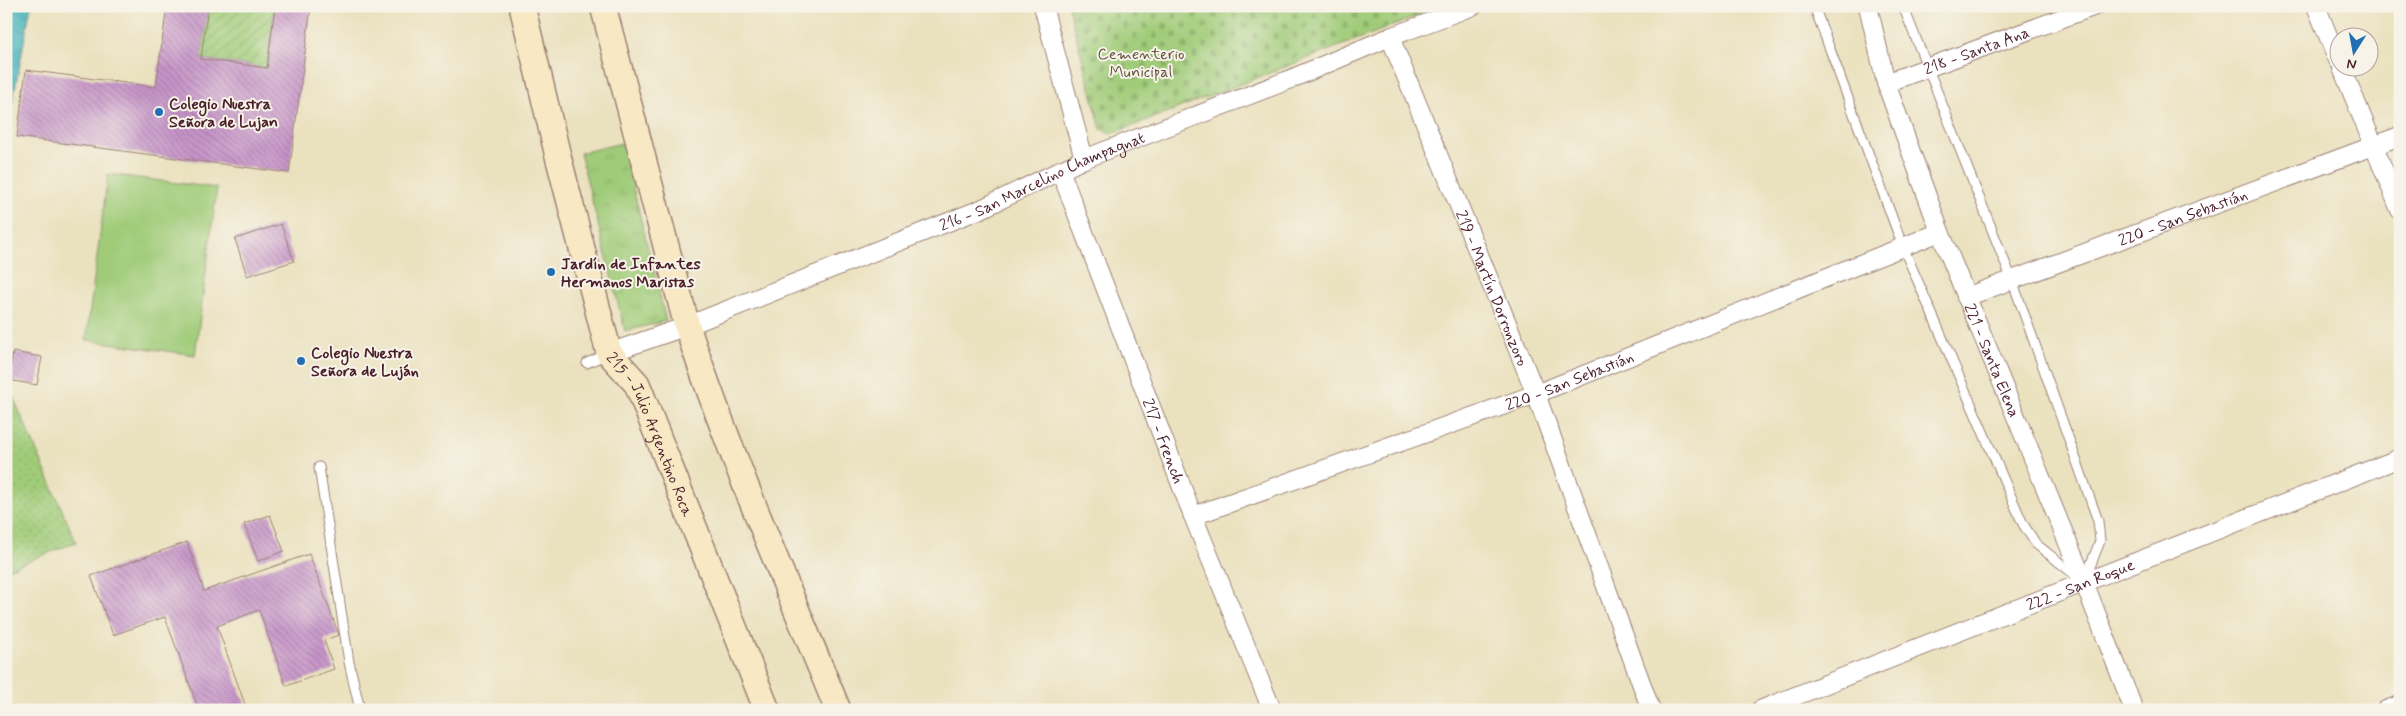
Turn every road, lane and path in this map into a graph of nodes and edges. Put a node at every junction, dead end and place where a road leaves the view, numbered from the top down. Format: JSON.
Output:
{"nodes":[{"id":1,"x":522,"y":6,"type":"edge"},
{"id":2,"x":603,"y":6,"type":"edge"},
{"id":3,"x":1043,"y":6,"type":"edge"},
{"id":4,"x":1473,"y":6,"type":"edge"},
{"id":5,"x":1814,"y":6,"type":"edge"},
{"id":6,"x":1868,"y":6,"type":"edge"},
{"id":7,"x":1903,"y":6,"type":"edge"},
{"id":8,"x":2095,"y":6,"type":"edge"},
{"id":9,"x":2316,"y":6,"type":"edge"},
{"id":10,"x":2328,"y":35,"type":"edge"},
{"id":11,"x":1390,"y":37,"type":"junction"},
{"id":12,"x":1928,"y":67,"type":"junction"},
{"id":13,"x":2346,"y":78,"type":"edge"},
{"id":14,"x":1886,"y":83,"type":"junction"},
{"id":15,"x":2400,"y":136,"type":"edge"},
{"id":16,"x":2375,"y":146,"type":"junction"},
{"id":17,"x":1084,"y":159,"type":"junction"},
{"id":18,"x":1060,"y":170,"type":"junction"},
{"id":19,"x":2400,"y":210,"type":"edge"},
{"id":20,"x":1940,"y":232,"type":"junction"},
{"id":21,"x":1903,"y":247,"type":"junction"},
{"id":22,"x":2012,"y":280,"type":"junction"},
{"id":23,"x":1966,"y":297,"type":"junction"},
{"id":24,"x":687,"y":326,"type":"junction"},
{"id":25,"x":598,"y":358,"type":"junction"},
{"id":26,"x":1536,"y":394,"type":"junction"},
{"id":27,"x":2400,"y":458,"type":"edge"},
{"id":28,"x":319,"y":467,"type":"dead end"},
{"id":29,"x":1194,"y":516,"type":"junction"},
{"id":30,"x":2084,"y":582,"type":"junction"},
{"id":31,"x":2400,"y":705,"type":"edge"},
{"id":32,"x":360,"y":710,"type":"edge"},
{"id":33,"x":767,"y":710,"type":"edge"},
{"id":34,"x":838,"y":710,"type":"edge"},
{"id":35,"x":1272,"y":710,"type":"edge"},
{"id":36,"x":1651,"y":710,"type":"edge"},
{"id":37,"x":1760,"y":710,"type":"edge"},
{"id":38,"x":2134,"y":710,"type":"edge"},
{"id":39,"x":2386,"y":710,"type":"edge"}],
"edges":[{"from":1,"to":25,"type":"street","name":"215 - Julio Argentino Roca"},
{"from":2,"to":24,"type":"street"},
{"from":3,"to":17,"type":"street"},
{"from":4,"to":11,"type":"street","name":"216 - San Marcelino Champagnat"},
{"from":5,"to":21,"type":"lane"},
{"from":6,"to":14,"type":"street","name":"221 - Santa Elena"},
{"from":7,"to":12,"type":"lane"},
{"from":8,"to":12,"type":"street","name":"218 - Santa Ana"},
{"from":9,"to":10,"type":"street"},
{"from":11,"to":17,"type":"street","name":"216 - San Marcelino Champagnat"},
{"from":11,"to":26,"type":"street","name":"219 - Martín Dorronzoro"},
{"from":12,"to":14,"type":"street","name":"218 - Santa Ana"},
{"from":12,"to":22,"type":"lane"},
{"from":13,"to":16,"type":"street"},
{"from":14,"to":20,"type":"street","name":"221 - Santa Elena"},
{"from":15,"to":16,"type":"street","name":"220 - San Sebastián"},
{"from":16,"to":19,"type":"street"},
{"from":16,"to":22,"type":"street","name":"220 - San Sebastián"},
{"from":17,"to":18,"type":"street","name":"216 - San Marcelino Champagnat"},
{"from":18,"to":24,"type":"street","name":"216 - San Marcelino Champagnat"},
{"from":18,"to":29,"type":"street","name":"217 - French"},
{"from":20,"to":21,"type":"street","name":"220 - San Sebastián"},
{"from":20,"to":23,"type":"street","name":"221 - Santa Elena"},
{"from":21,"to":26,"type":"street","name":"220 - San Sebastián"},
{"from":21,"to":30,"type":"lane"},
{"from":22,"to":23,"type":"street","name":"220 - San Sebastián"},
{"from":22,"to":30,"type":"lane"},
{"from":23,"to":30,"type":"street","name":"221 - Santa Elena"},
{"from":24,"to":25,"type":"street","name":"216 - San Marcelino Champagnat"},
{"from":24,"to":34,"type":"street"},
{"from":25,"to":33,"type":"street","name":"215 - Julio Argentino Roca"},
{"from":26,"to":29,"type":"street","name":"220 - San Sebastián"},
{"from":26,"to":36,"type":"street","name":"219 - Martín Dorronzoro"},
{"from":27,"to":30,"type":"street","name":"222 - San Roque"},
{"from":28,"to":32,"type":"lane"},
{"from":29,"to":35,"type":"street","name":"217 - French"},
{"from":30,"to":37,"type":"street","name":"222 - San Roque"},
{"from":30,"to":38,"type":"street","name":"221 - Santa Elena"},
{"from":31,"to":39,"type":"street"}]}
